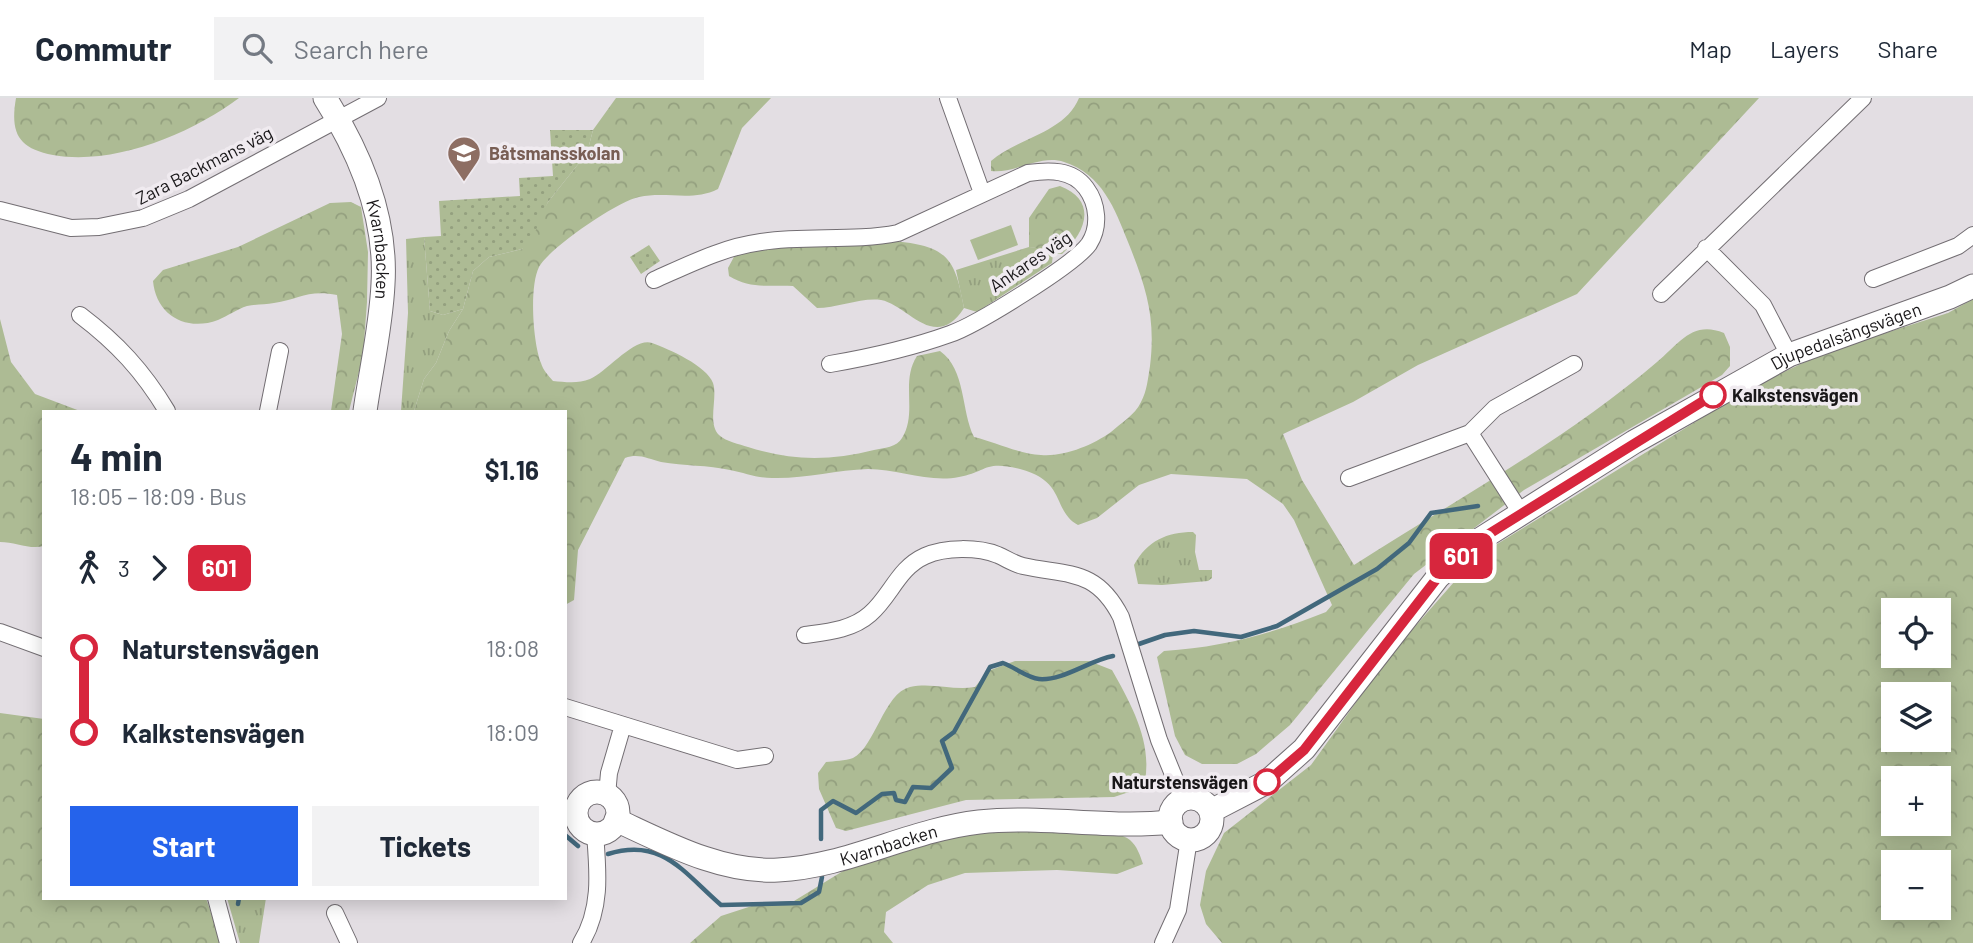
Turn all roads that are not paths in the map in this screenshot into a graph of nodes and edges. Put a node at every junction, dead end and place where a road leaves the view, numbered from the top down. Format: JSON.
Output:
{"nodes":[{"id":1,"x":326,"y":98,"type":"edge"},
{"id":2,"x":378,"y":98,"type":"edge"},
{"id":3,"x":948,"y":98,"type":"edge"},
{"id":4,"x":1863,"y":98,"type":"edge"},
{"id":5,"x":338,"y":118,"type":"junction"},
{"id":6,"x":982,"y":193,"type":"junction"},
{"id":7,"x":0,"y":210,"type":"edge"},
{"id":8,"x":1973,"y":235,"type":"edge"},
{"id":9,"x":1706,"y":248,"type":"junction"},
{"id":10,"x":1872,"y":278,"type":"dead end"},
{"id":11,"x":654,"y":280,"type":"dead end"},
{"id":12,"x":1973,"y":286,"type":"edge"},
{"id":13,"x":1661,"y":295,"type":"dead end"},
{"id":14,"x":80,"y":315,"type":"dead end"},
{"id":15,"x":280,"y":351,"type":"dead end"},
{"id":16,"x":1789,"y":355,"type":"junction"},
{"id":17,"x":830,"y":364,"type":"dead end"},
{"id":18,"x":1574,"y":364,"type":"dead end"},
{"id":19,"x":166,"y":410,"type":"edge"},
{"id":20,"x":268,"y":410,"type":"edge"},
{"id":21,"x":365,"y":410,"type":"edge"},
{"id":22,"x":1470,"y":433,"type":"junction"},
{"id":23,"x":1349,"y":478,"type":"dead end"},
{"id":24,"x":1521,"y":513,"type":"junction"},
{"id":25,"x":0,"y":632,"type":"edge"},
{"id":26,"x":805,"y":635,"type":"dead end"},
{"id":27,"x":42,"y":647,"type":"edge"},
{"id":28,"x":567,"y":708,"type":"edge"},
{"id":29,"x":623,"y":725,"type":"junction"},
{"id":30,"x":765,"y":756,"type":"dead end"},
{"id":31,"x":607,"y":795,"type":"junction"},
{"id":32,"x":1183,"y":800,"type":"junction"},
{"id":33,"x":570,"y":808,"type":"edge"},
{"id":34,"x":1211,"y":811,"type":"junction"},
{"id":35,"x":616,"y":820,"type":"junction"},
{"id":36,"x":1171,"y":822,"type":"junction"},
{"id":37,"x":594,"y":834,"type":"junction"},
{"id":38,"x":1189,"y":839,"type":"junction"},
{"id":39,"x":217,"y":900,"type":"edge"},
{"id":40,"x":335,"y":913,"type":"dead end"},
{"id":41,"x":228,"y":943,"type":"edge"},
{"id":42,"x":349,"y":943,"type":"edge"},
{"id":43,"x":581,"y":943,"type":"edge"},
{"id":44,"x":1163,"y":943,"type":"edge"}],
"edges":[{"from":1,"to":5,"type":"street","name":"Kvarnbacken"},
{"from":2,"to":5,"type":"street","name":"Zara Backmans väg"},
{"from":3,"to":6,"type":"street"},
{"from":4,"to":9,"type":"street"},
{"from":5,"to":7,"type":"street","name":"Zara Backmans väg"},
{"from":5,"to":21,"type":"street","name":"Kvarnbacken"},
{"from":6,"to":11,"type":"street","name":"Ankares väg"},
{"from":6,"to":17,"type":"street","name":"Ankares väg"},
{"from":8,"to":10,"type":"street"},
{"from":9,"to":13,"type":"street"},
{"from":9,"to":16,"type":"street"},
{"from":12,"to":16,"type":"street","name":"Djupedalsängsvägen"},
{"from":14,"to":19,"type":"street"},
{"from":15,"to":20,"type":"street"},
{"from":16,"to":24,"type":"street","name":"Djupedalsängsvägen"},
{"from":18,"to":22,"type":"street"},
{"from":22,"to":23,"type":"street"},
{"from":22,"to":24,"type":"street"},
{"from":24,"to":34,"type":"street","name":"Djupedalsängsvägen"},
{"from":25,"to":27,"type":"street"},
{"from":26,"to":32,"type":"street"},
{"from":28,"to":29,"type":"street"},
{"from":29,"to":30,"type":"street"},
{"from":29,"to":31,"type":"street"},
{"from":31,"to":33,"type":"street"},
{"from":31,"to":35,"type":"street"},
{"from":32,"to":34,"type":"street"},
{"from":32,"to":36,"type":"street"},
{"from":33,"to":37,"type":"street"},
{"from":34,"to":38,"type":"street"},
{"from":35,"to":36,"type":"street","name":"Kvarnbacken"},
{"from":35,"to":37,"type":"street"},
{"from":36,"to":38,"type":"street"},
{"from":37,"to":43,"type":"street"},
{"from":38,"to":44,"type":"street"},
{"from":39,"to":41,"type":"street"},
{"from":40,"to":42,"type":"street"}]}
